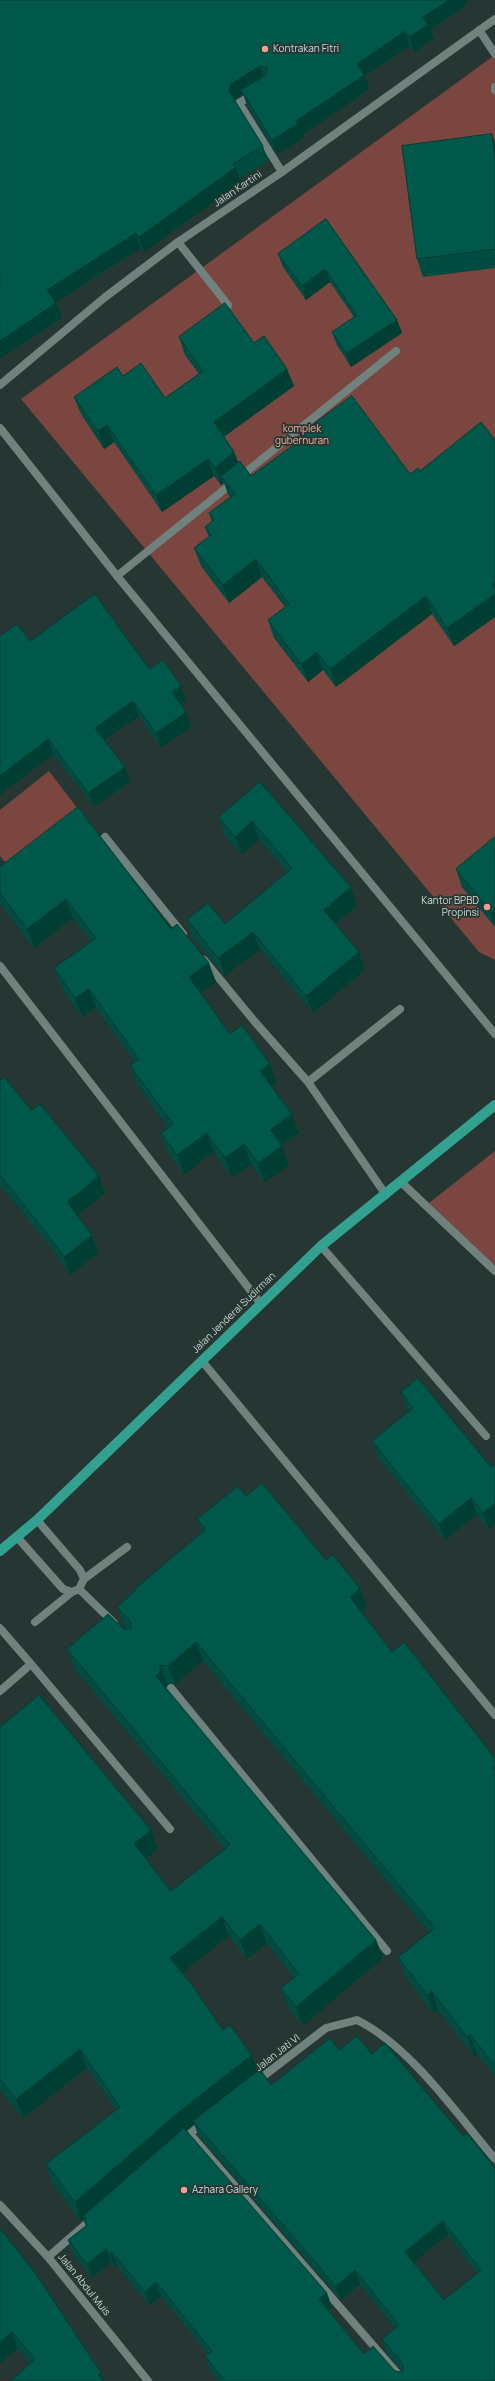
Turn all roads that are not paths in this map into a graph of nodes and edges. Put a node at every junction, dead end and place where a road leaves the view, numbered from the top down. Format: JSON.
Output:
{"nodes":[{"id":1,"x":495,"y":19,"type":"edge"},
{"id":2,"x":479,"y":30,"type":"junction"},
{"id":3,"x":495,"y":54,"type":"edge"},
{"id":4,"x":495,"y":86,"type":"edge"},
{"id":5,"x":262,"y":88,"type":"edge"},
{"id":6,"x":495,"y":90,"type":"edge"},
{"id":7,"x":282,"y":172,"type":"junction"},
{"id":8,"x":178,"y":242,"type":"junction"},
{"id":9,"x":228,"y":305,"type":"edge"},
{"id":10,"x":396,"y":351,"type":"dead end"},
{"id":11,"x":0,"y":385,"type":"edge"},
{"id":12,"x":0,"y":428,"type":"edge"},
{"id":13,"x":117,"y":576,"type":"junction"},
{"id":14,"x":105,"y":837,"type":"dead end"},
{"id":15,"x":190,"y":942,"type":"edge"},
{"id":16,"x":200,"y":954,"type":"edge"},
{"id":17,"x":0,"y":966,"type":"edge"},
{"id":18,"x":400,"y":1009,"type":"dead end"},
{"id":19,"x":495,"y":1034,"type":"edge"},
{"id":20,"x":308,"y":1082,"type":"junction"},
{"id":21,"x":495,"y":1105,"type":"edge"},
{"id":22,"x":401,"y":1182,"type":"junction"},
{"id":23,"x":386,"y":1195,"type":"junction"},
{"id":24,"x":321,"y":1246,"type":"junction"},
{"id":25,"x":495,"y":1271,"type":"edge"},
{"id":26,"x":262,"y":1304,"type":"junction"},
{"id":27,"x":202,"y":1360,"type":"junction"},
{"id":28,"x":486,"y":1436,"type":"dead end"},
{"id":29,"x":37,"y":1520,"type":"junction"},
{"id":30,"x":17,"y":1537,"type":"junction"},
{"id":31,"x":127,"y":1547,"type":"dead end"},
{"id":32,"x":0,"y":1551,"type":"edge"},
{"id":33,"x":84,"y":1579,"type":"junction"},
{"id":34,"x":75,"y":1590,"type":"junction"},
{"id":35,"x":36,"y":1622,"type":"dead end"},
{"id":36,"x":0,"y":1628,"type":"edge"},
{"id":37,"x":118,"y":1628,"type":"edge"},
{"id":38,"x":31,"y":1664,"type":"junction"},
{"id":39,"x":171,"y":1688,"type":"dead end"},
{"id":40,"x":0,"y":1691,"type":"edge"},
{"id":41,"x":495,"y":1715,"type":"edge"},
{"id":42,"x":170,"y":1829,"type":"dead end"},
{"id":43,"x":386,"y":1951,"type":"dead end"},
{"id":44,"x":251,"y":2086,"type":"edge"},
{"id":45,"x":208,"y":2119,"type":"edge"},
{"id":46,"x":190,"y":2134,"type":"junction"},
{"id":47,"x":172,"y":2149,"type":"edge"},
{"id":48,"x":495,"y":2159,"type":"edge"},
{"id":49,"x":0,"y":2206,"type":"edge"},
{"id":50,"x":101,"y":2211,"type":"edge"},
{"id":51,"x":48,"y":2257,"type":"junction"},
{"id":52,"x":148,"y":2381,"type":"edge"},
{"id":53,"x":404,"y":2381,"type":"edge"}],
"edges":[{"from":1,"to":2,"type":"street","name":"Jalan Kartini"},
{"from":2,"to":3,"type":"street"},
{"from":2,"to":7,"type":"street","name":"Jalan Kartini"},
{"from":4,"to":6,"type":"street"},
{"from":5,"to":7,"type":"street"},
{"from":7,"to":8,"type":"street","name":"Jalan Kartini"},
{"from":8,"to":9,"type":"street"},
{"from":8,"to":11,"type":"street","name":"Jalan Kartini"},
{"from":10,"to":13,"type":"street"},
{"from":12,"to":13,"type":"street"},
{"from":13,"to":19,"type":"street"},
{"from":14,"to":15,"type":"street"},
{"from":16,"to":20,"type":"street"},
{"from":17,"to":26,"type":"street"},
{"from":18,"to":20,"type":"street"},
{"from":20,"to":23,"type":"street"},
{"from":21,"to":22,"type":"main road","name":"Jalan Jenderal Sudirman"},
{"from":22,"to":23,"type":"main road","name":"Jalan Jenderal Sudirman"},
{"from":22,"to":25,"type":"street"},
{"from":23,"to":24,"type":"main road","name":"Jalan Jenderal Sudirman"},
{"from":24,"to":26,"type":"main road","name":"Jalan Jenderal Sudirman"},
{"from":24,"to":28,"type":"street"},
{"from":26,"to":27,"type":"main road","name":"Jalan Jenderal Sudirman"},
{"from":27,"to":29,"type":"main road","name":"Jalan Jenderal Sudirman"},
{"from":27,"to":41,"type":"street"},
{"from":29,"to":30,"type":"main road","name":"Jalan Jenderal Sudirman"},
{"from":29,"to":33,"type":"street"},
{"from":30,"to":32,"type":"main road","name":"Jalan Jenderal Sudirman"},
{"from":30,"to":34,"type":"street"},
{"from":31,"to":33,"type":"street"},
{"from":33,"to":34,"type":"street"},
{"from":34,"to":35,"type":"street"},
{"from":34,"to":37,"type":"street"},
{"from":36,"to":38,"type":"street"},
{"from":38,"to":40,"type":"street"},
{"from":38,"to":42,"type":"street"},
{"from":39,"to":43,"type":"street"},
{"from":44,"to":48,"type":"street","name":"Jalan Jati VI"},
{"from":45,"to":46,"type":"street"},
{"from":46,"to":47,"type":"street"},
{"from":46,"to":53,"type":"street"},
{"from":49,"to":51,"type":"street","name":"Jalan Abdul Muis"},
{"from":50,"to":51,"type":"street"},
{"from":51,"to":52,"type":"street","name":"Jalan Abdul Muis"}]}
